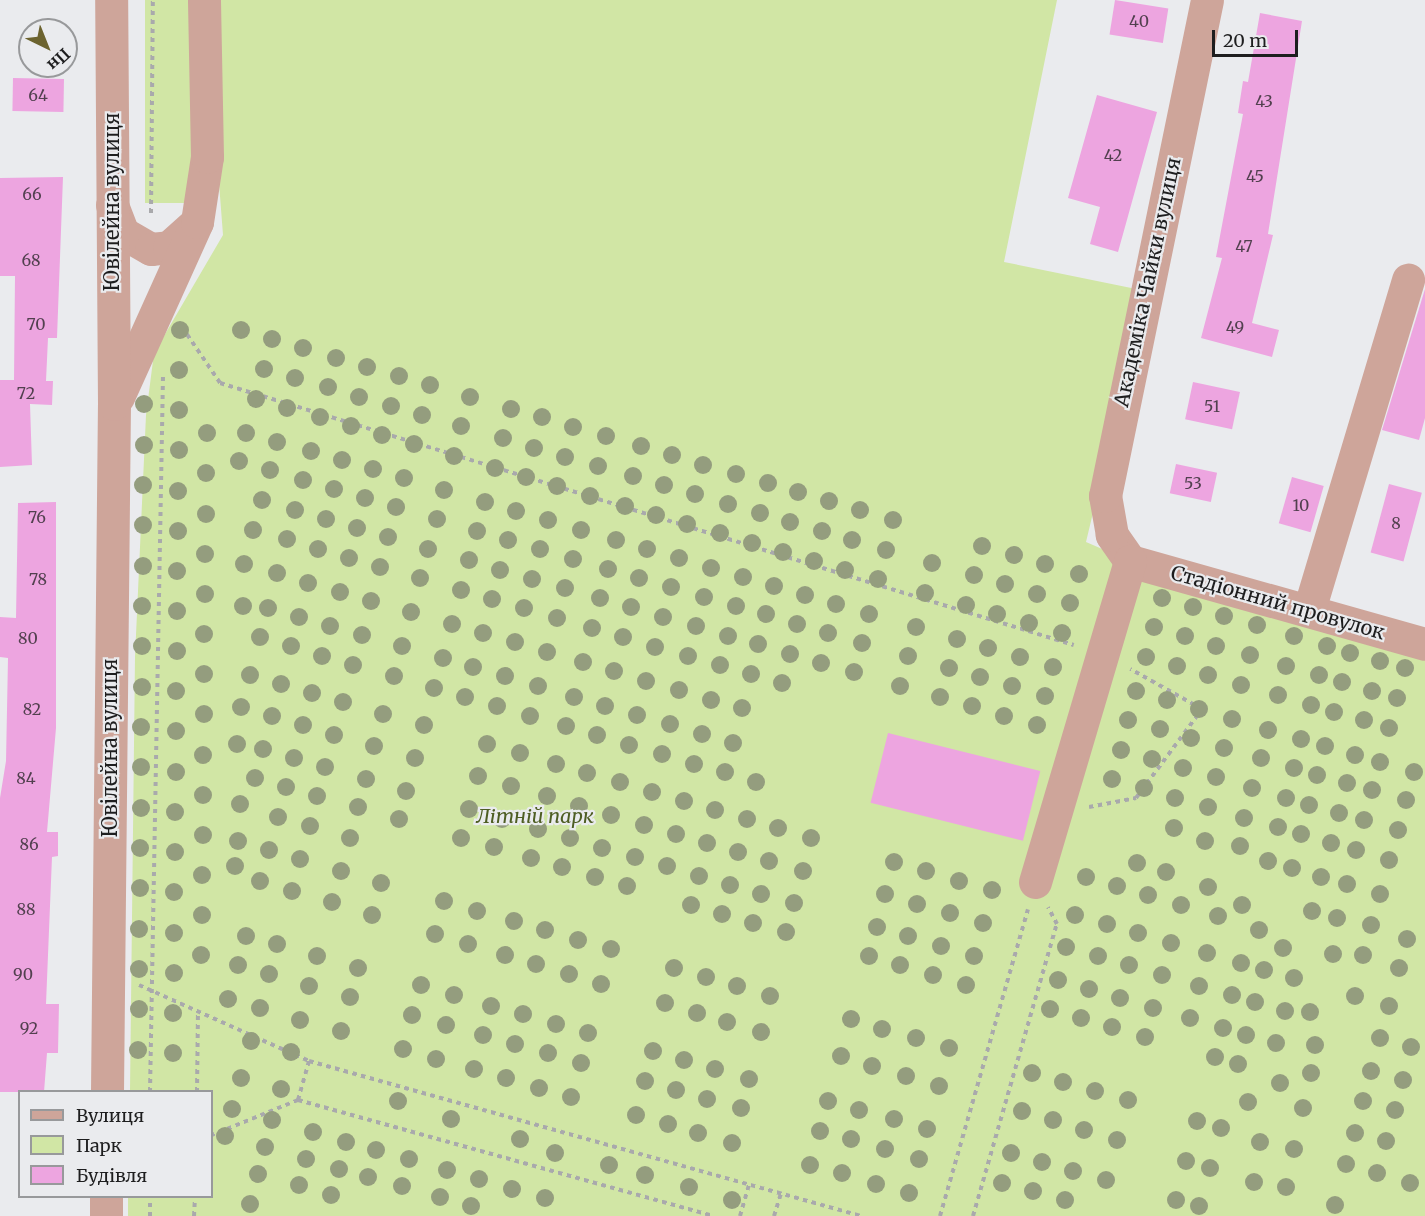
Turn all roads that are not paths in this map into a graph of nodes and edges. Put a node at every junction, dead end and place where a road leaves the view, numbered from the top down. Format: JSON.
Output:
{"nodes":[{"id":1,"x":111,"y":0,"type":"edge"},
{"id":2,"x":204,"y":0,"type":"edge"},
{"id":3,"x":1207,"y":0,"type":"edge"},
{"id":4,"x":111,"y":200,"type":"junction"},
{"id":5,"x":197,"y":222,"type":"junction"},
{"id":6,"x":1407,"y":279,"type":"dead end"},
{"id":7,"x":114,"y":404,"type":"junction"},
{"id":8,"x":1130,"y":561,"type":"junction"},
{"id":9,"x":1309,"y":610,"type":"junction"},
{"id":10,"x":1425,"y":644,"type":"edge"},
{"id":11,"x":1035,"y":882,"type":"road end"},
{"id":12,"x":107,"y":1090,"type":"edge"},
{"id":13,"x":106,"y":1198,"type":"edge"},
{"id":14,"x":106,"y":1216,"type":"edge"}],
"edges":[{"from":1,"to":4,"type":"street","name":"Ювілейна вулиця"},
{"from":2,"to":5,"type":"street","name":"Ювілейна вулиця"},
{"from":3,"to":8,"type":"street","name":"Академіка Чайки вулиця"},
{"from":4,"to":5,"type":"street"},
{"from":4,"to":7,"type":"street","name":"Ювілейна вулиця"},
{"from":5,"to":7,"type":"street","name":"Ювілейна вулиця"},
{"from":6,"to":9,"type":"street"},
{"from":7,"to":12,"type":"street","name":"Ювілейна вулиця"},
{"from":8,"to":9,"type":"street","name":"Стадіонний провулок"},
{"from":8,"to":11,"type":"street"},
{"from":9,"to":10,"type":"street","name":"Стадіонний провулок"},
{"from":13,"to":14,"type":"street"}]}
